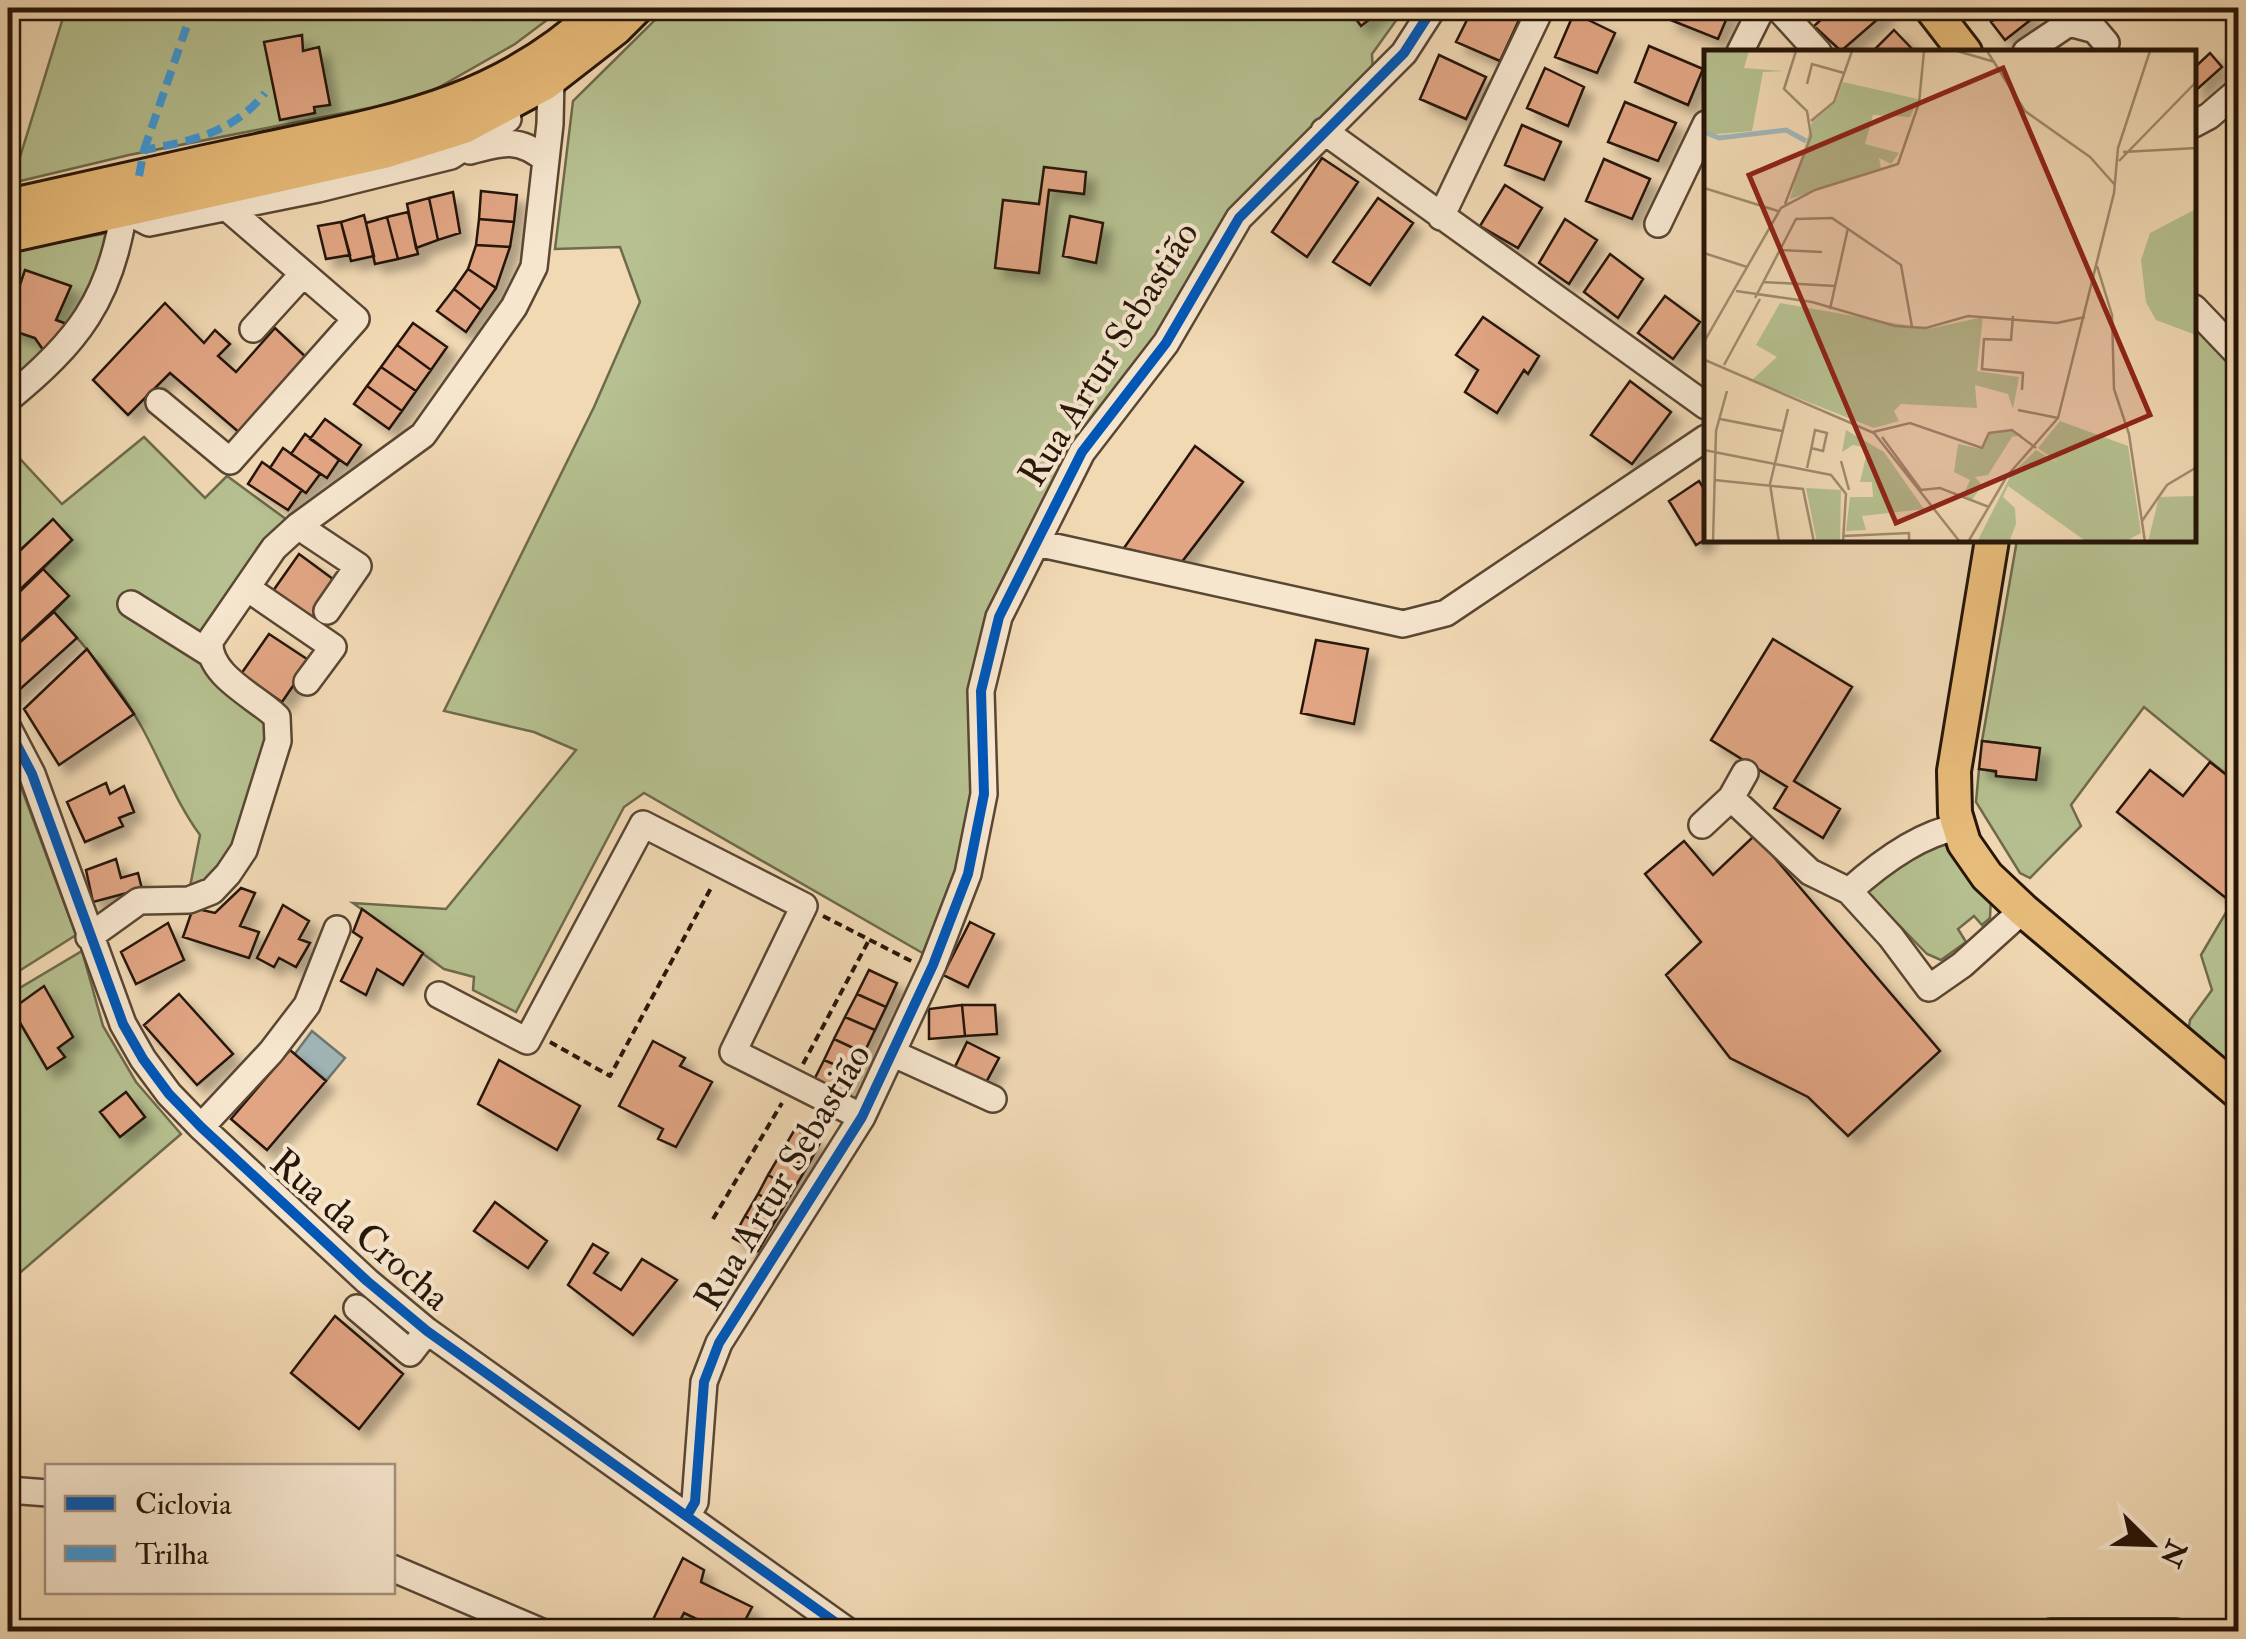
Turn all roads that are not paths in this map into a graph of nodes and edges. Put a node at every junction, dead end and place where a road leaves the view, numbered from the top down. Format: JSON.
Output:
{"nodes":[{"id":1,"x":602,"y":8,"type":"edge"},
{"id":2,"x":636,"y":8,"type":"edge"},
{"id":3,"x":1433,"y":8,"type":"edge"},
{"id":4,"x":1541,"y":8,"type":"edge"},
{"id":5,"x":1762,"y":8,"type":"edge"},
{"id":6,"x":1778,"y":8,"type":"edge"},
{"id":7,"x":1931,"y":8,"type":"edge"},
{"id":8,"x":2071,"y":15,"type":"edge"},
{"id":9,"x":2106,"y":42,"type":"dead end"},
{"id":10,"x":1741,"y":50,"type":"edge"},
{"id":11,"x":1816,"y":50,"type":"edge"},
{"id":12,"x":1963,"y":50,"type":"edge"},
{"id":13,"x":2028,"y":50,"type":"edge"},
{"id":14,"x":551,"y":78,"type":"junction"},
{"id":15,"x":2238,"y":91,"type":"edge"},
{"id":16,"x":2196,"y":123,"type":"edge"},
{"id":17,"x":1704,"y":128,"type":"edge"},
{"id":18,"x":1324,"y":131,"type":"junction"},
{"id":19,"x":450,"y":156,"type":"junction"},
{"id":20,"x":546,"y":160,"type":"junction"},
{"id":21,"x":8,"y":206,"type":"edge"},
{"id":22,"x":225,"y":206,"type":"junction"},
{"id":23,"x":124,"y":210,"type":"junction"},
{"id":24,"x":1441,"y":217,"type":"junction"},
{"id":25,"x":1658,"y":224,"type":"dead end"},
{"id":26,"x":8,"y":236,"type":"edge"},
{"id":27,"x":303,"y":274,"type":"junction"},
{"id":28,"x":2196,"y":310,"type":"edge"},
{"id":29,"x":253,"y":329,"type":"dead end"},
{"id":30,"x":2238,"y":354,"type":"edge"},
{"id":31,"x":8,"y":399,"type":"edge"},
{"id":32,"x":159,"y":402,"type":"dead end"},
{"id":33,"x":1704,"y":405,"type":"edge"},
{"id":34,"x":1704,"y":439,"type":"edge"},
{"id":35,"x":298,"y":526,"type":"junction"},
{"id":36,"x":1992,"y":542,"type":"edge"},
{"id":37,"x":1037,"y":543,"type":"junction"},
{"id":38,"x":247,"y":588,"type":"junction"},
{"id":39,"x":131,"y":604,"type":"dead end"},
{"id":40,"x":327,"y":611,"type":"dead end"},
{"id":41,"x":209,"y":653,"type":"junction"},
{"id":42,"x":307,"y":682,"type":"dead end"},
{"id":43,"x":8,"y":728,"type":"edge"},
{"id":44,"x":1745,"y":773,"type":"dead end"},
{"id":45,"x":1730,"y":798,"type":"junction"},
{"id":46,"x":1702,"y":826,"type":"dead end"},
{"id":47,"x":1958,"y":827,"type":"junction"},
{"id":48,"x":1849,"y":891,"type":"junction"},
{"id":49,"x":2023,"y":910,"type":"junction"},
{"id":50,"x":337,"y":929,"type":"dead end"},
{"id":51,"x":89,"y":937,"type":"junction"},
{"id":52,"x":439,"y":995,"type":"dead end"},
{"id":53,"x":892,"y":1053,"type":"junction"},
{"id":54,"x":2238,"y":1092,"type":"edge"},
{"id":55,"x":992,"y":1100,"type":"dead end"},
{"id":56,"x":862,"y":1118,"type":"junction"},
{"id":57,"x":201,"y":1127,"type":"junction"},
{"id":58,"x":357,"y":1308,"type":"dead end"},
{"id":59,"x":427,"y":1330,"type":"junction"},
{"id":60,"x":8,"y":1490,"type":"edge"},
{"id":61,"x":45,"y":1494,"type":"edge"},
{"id":62,"x":688,"y":1514,"type":"junction"},
{"id":63,"x":395,"y":1569,"type":"edge"},
{"id":64,"x":542,"y":1632,"type":"edge"},
{"id":65,"x":849,"y":1632,"type":"edge"},
{"id":66,"x":2051,"y":1632,"type":"edge"},
{"id":67,"x":2176,"y":1632,"type":"edge"}],
"edges":[{"from":1,"to":21,"type":"main road"},
{"from":2,"to":14,"type":"main road"},
{"from":3,"to":18,"type":"street","name":"Rua Artur Sebastião"},
{"from":4,"to":24,"type":"street"},
{"from":5,"to":10,"type":"street"},
{"from":6,"to":11,"type":"street"},
{"from":7,"to":12,"type":"main road"},
{"from":8,"to":9,"type":"street"},
{"from":8,"to":13,"type":"street"},
{"from":14,"to":19,"type":"street"},
{"from":14,"to":20,"type":"street"},
{"from":14,"to":23,"type":"main road"},
{"from":15,"to":16,"type":"street"},
{"from":17,"to":25,"type":"street"},
{"from":18,"to":24,"type":"street"},
{"from":18,"to":37,"type":"street","name":"Rua Artur Sebastião"},
{"from":19,"to":20,"type":"street"},
{"from":19,"to":22,"type":"street"},
{"from":20,"to":35,"type":"street"},
{"from":22,"to":23,"type":"street"},
{"from":22,"to":27,"type":"street"},
{"from":23,"to":26,"type":"main road"},
{"from":23,"to":31,"type":"street"},
{"from":24,"to":33,"type":"street"},
{"from":27,"to":29,"type":"street"},
{"from":27,"to":32,"type":"street"},
{"from":28,"to":30,"type":"street"},
{"from":34,"to":37,"type":"street"},
{"from":35,"to":38,"type":"street"},
{"from":35,"to":40,"type":"street"},
{"from":36,"to":47,"type":"main road"},
{"from":37,"to":53,"type":"street","name":"Rua Artur Sebastião"},
{"from":38,"to":41,"type":"street"},
{"from":38,"to":42,"type":"street"},
{"from":39,"to":41,"type":"street"},
{"from":41,"to":51,"type":"street"},
{"from":43,"to":51,"type":"street","name":"Rua da Crocha"},
{"from":44,"to":45,"type":"street"},
{"from":45,"to":46,"type":"street"},
{"from":45,"to":48,"type":"street"},
{"from":47,"to":48,"type":"street"},
{"from":47,"to":49,"type":"main road"},
{"from":48,"to":49,"type":"street"},
{"from":49,"to":54,"type":"main road"},
{"from":50,"to":57,"type":"street"},
{"from":51,"to":57,"type":"street","name":"Rua da Crocha"},
{"from":52,"to":56,"type":"street"},
{"from":53,"to":55,"type":"street"},
{"from":53,"to":56,"type":"street","name":"Rua Artur Sebastião"},
{"from":56,"to":62,"type":"street","name":"Rua Artur Sebastião"},
{"from":57,"to":59,"type":"street","name":"Rua da Crocha"},
{"from":58,"to":59,"type":"street"},
{"from":59,"to":62,"type":"street","name":"Rua da Crocha"},
{"from":60,"to":61,"type":"street"},
{"from":62,"to":65,"type":"street","name":"Rua da Crocha"},
{"from":63,"to":64,"type":"street"},
{"from":66,"to":67,"type":"street"}]}
